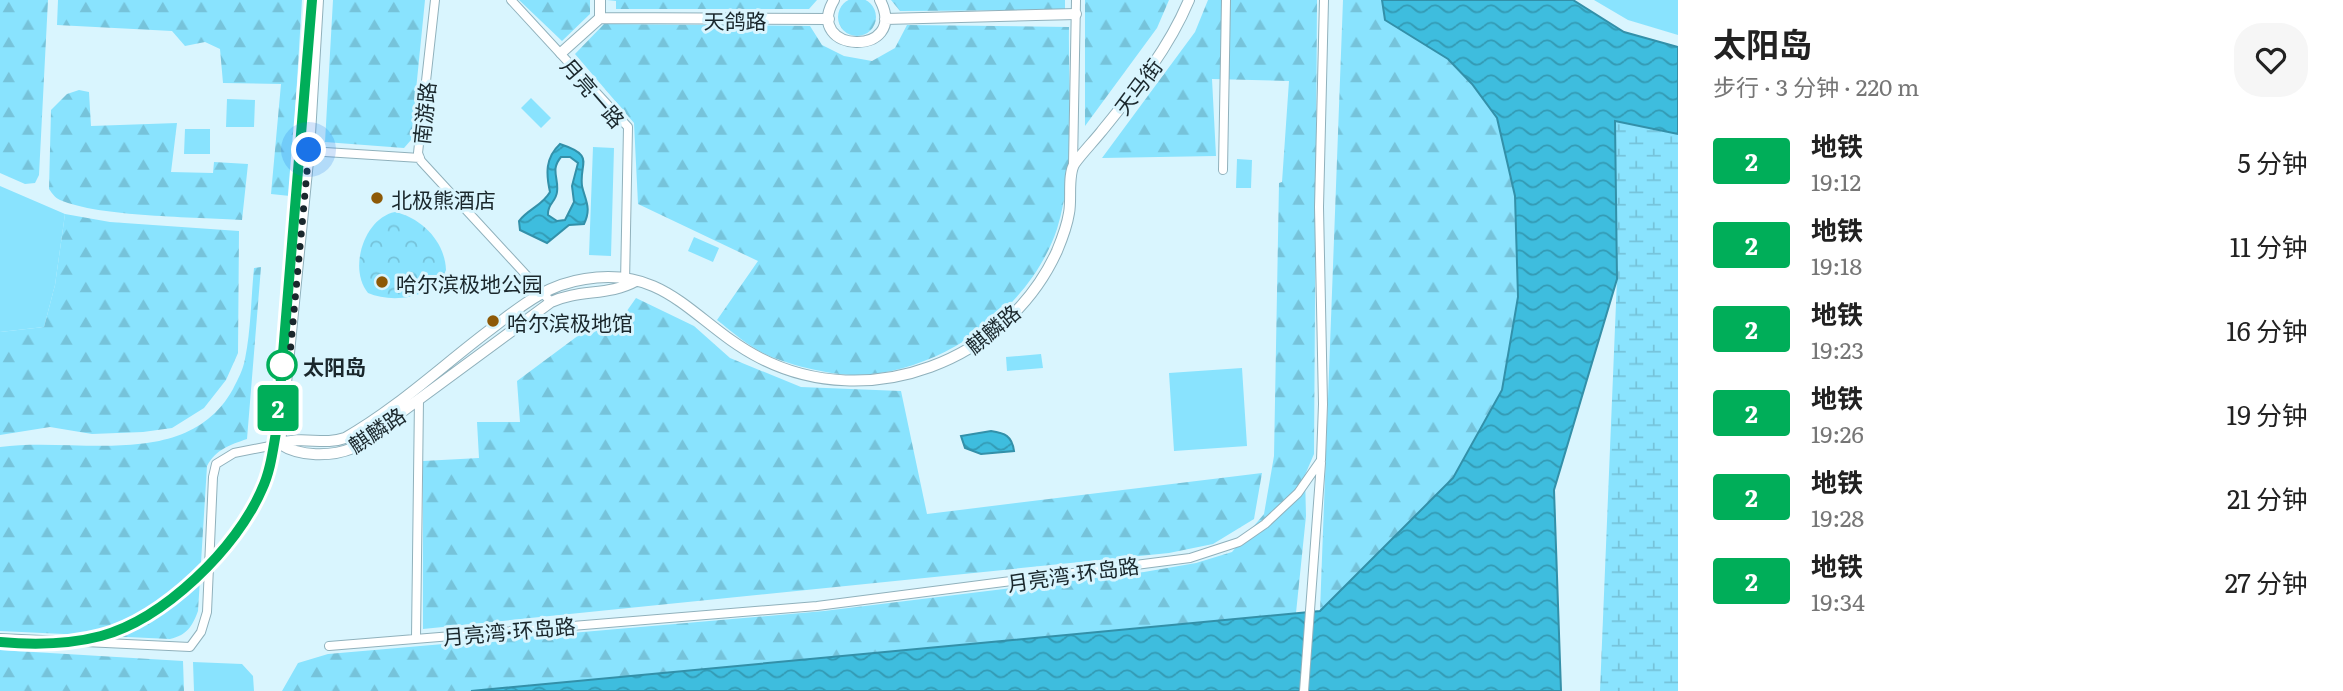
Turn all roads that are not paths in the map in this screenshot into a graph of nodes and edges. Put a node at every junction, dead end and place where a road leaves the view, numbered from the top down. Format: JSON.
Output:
{"nodes":[{"id":1,"x":318,"y":0,"type":"edge"},
{"id":2,"x":435,"y":0,"type":"edge"},
{"id":3,"x":511,"y":0,"type":"edge"},
{"id":4,"x":600,"y":0,"type":"edge"},
{"id":5,"x":834,"y":0,"type":"edge"},
{"id":6,"x":880,"y":0,"type":"edge"},
{"id":7,"x":1076,"y":0,"type":"edge"},
{"id":8,"x":1189,"y":0,"type":"edge"},
{"id":9,"x":1226,"y":0,"type":"edge"},
{"id":10,"x":1324,"y":0,"type":"edge"},
{"id":11,"x":1076,"y":14,"type":"junction"},
{"id":12,"x":600,"y":18,"type":"junction"},
{"id":13,"x":829,"y":19,"type":"junction"},
{"id":14,"x":885,"y":19,"type":"junction"},
{"id":15,"x":561,"y":53,"type":"junction"},
{"id":16,"x":309,"y":150,"type":"junction"},
{"id":17,"x":420,"y":158,"type":"junction"},
{"id":18,"x":1073,"y":165,"type":"junction"},
{"id":19,"x":1223,"y":170,"type":"dead end"},
{"id":20,"x":629,"y":282,"type":"junction"},
{"id":21,"x":540,"y":292,"type":"junction"},
{"id":22,"x":551,"y":302,"type":"junction"},
{"id":23,"x":419,"y":399,"type":"junction"},
{"id":24,"x":280,"y":444,"type":"junction"},
{"id":25,"x":1321,"y":460,"type":"junction"},
{"id":26,"x":1298,"y":493,"type":"junction"},
{"id":27,"x":1320,"y":499,"type":"junction"},
{"id":28,"x":0,"y":638,"type":"edge"},
{"id":29,"x":416,"y":638,"type":"junction"},
{"id":30,"x":329,"y":646,"type":"dead end"},
{"id":31,"x":1304,"y":691,"type":"edge"}],
"edges":[{"from":1,"to":16,"type":"street"},
{"from":2,"to":17,"type":"street","name":"南游路"},
{"from":3,"to":15,"type":"street","name":"月亮一路"},
{"from":4,"to":12,"type":"street"},
{"from":5,"to":13,"type":"street"},
{"from":6,"to":14,"type":"street"},
{"from":7,"to":11,"type":"street","name":"麒麟路"},
{"from":8,"to":18,"type":"street","name":"天马街"},
{"from":9,"to":19,"type":"street"},
{"from":10,"to":25,"type":"street"},
{"from":11,"to":14,"type":"street"},
{"from":11,"to":18,"type":"street","name":"麒麟路"},
{"from":12,"to":13,"type":"street","name":"天鸽路"},
{"from":12,"to":15,"type":"street"},
{"from":13,"to":14,"type":"street"},
{"from":15,"to":20,"type":"street","name":"月亮一路"},
{"from":16,"to":17,"type":"street"},
{"from":16,"to":24,"type":"street"},
{"from":17,"to":21,"type":"street","name":"南游路"},
{"from":18,"to":20,"type":"street","name":"麒麟路"},
{"from":20,"to":21,"type":"street","name":"麒麟路"},
{"from":20,"to":22,"type":"street","name":"麒麟路"},
{"from":21,"to":22,"type":"street","name":"南游路"},
{"from":21,"to":24,"type":"street","name":"麒麟路"},
{"from":22,"to":23,"type":"street","name":"麒麟路"},
{"from":23,"to":24,"type":"street","name":"麒麟路"},
{"from":23,"to":29,"type":"street"},
{"from":24,"to":28,"type":"street"},
{"from":25,"to":26,"type":"street","name":"月亮湾·环岛路"},
{"from":25,"to":27,"type":"street"},
{"from":26,"to":27,"type":"street"},
{"from":26,"to":29,"type":"street","name":"月亮湾·环岛路"},
{"from":27,"to":31,"type":"street"},
{"from":29,"to":30,"type":"street","name":"月亮湾·环岛路"}]}
